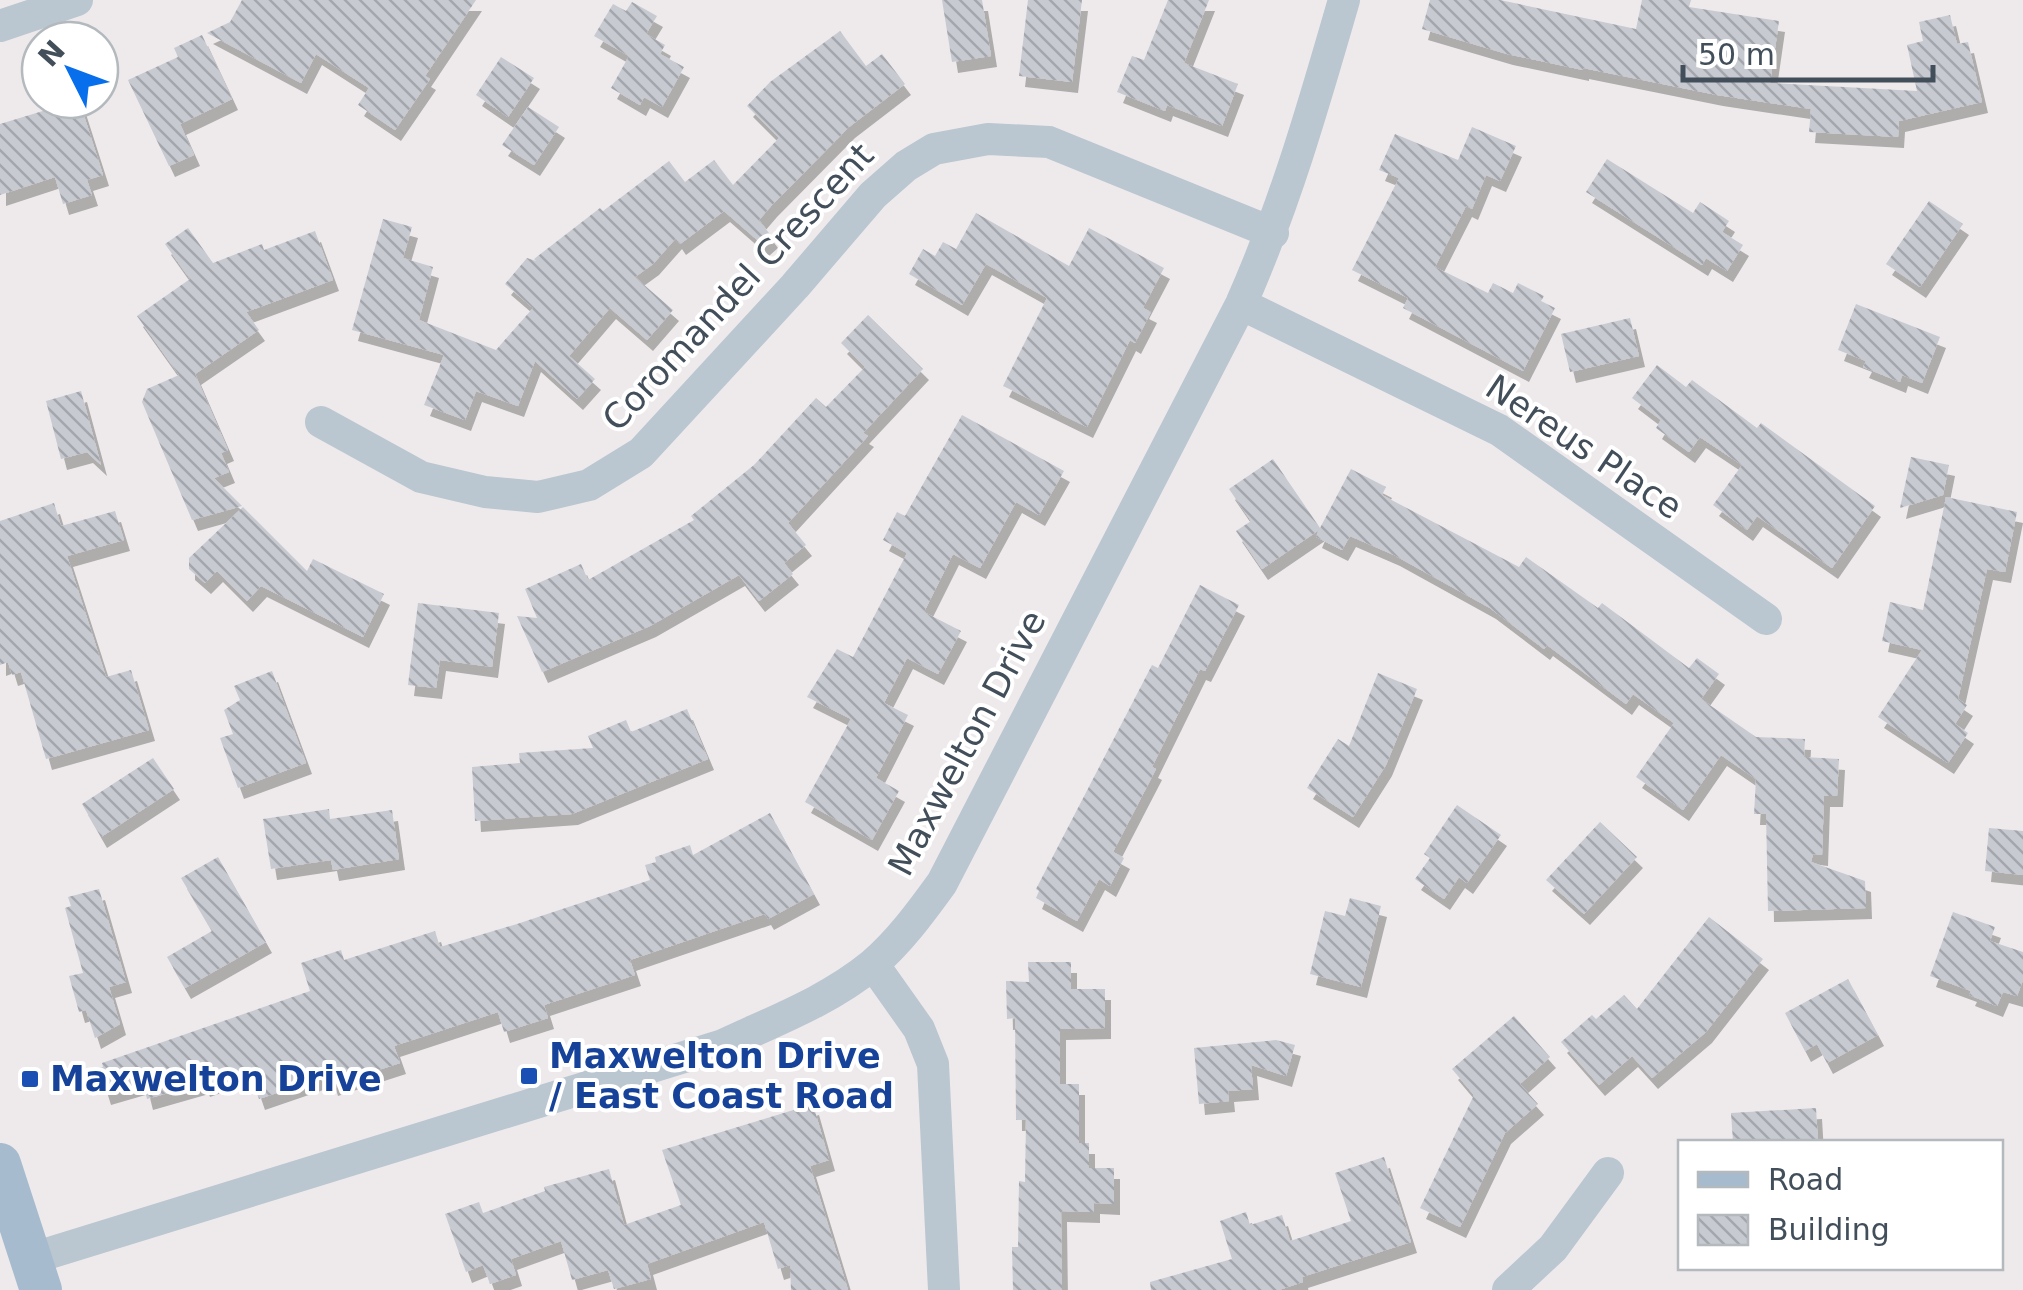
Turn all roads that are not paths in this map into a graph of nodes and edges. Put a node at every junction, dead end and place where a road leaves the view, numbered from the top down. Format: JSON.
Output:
{"nodes":[{"id":1,"x":76,"y":0,"type":"edge"},
{"id":2,"x":1344,"y":0,"type":"edge"},
{"id":3,"x":0,"y":26,"type":"edge"},
{"id":4,"x":1273,"y":233,"type":"junction"},
{"id":5,"x":1242,"y":304,"type":"junction"},
{"id":6,"x":321,"y":422,"type":"dead end"},
{"id":7,"x":1766,"y":620,"type":"dead end"},
{"id":8,"x":873,"y":964,"type":"junction"},
{"id":9,"x":0,"y":1164,"type":"edge"},
{"id":10,"x":1608,"y":1174,"type":"dead end"},
{"id":11,"x":36,"y":1275,"type":"edge"},
{"id":12,"x":944,"y":1290,"type":"edge"},
{"id":13,"x":1508,"y":1290,"type":"edge"}],
"edges":[{"from":1,"to":3,"type":"street"},
{"from":2,"to":4,"type":"street","name":"Maxwelton Drive"},
{"from":4,"to":5,"type":"street","name":"Maxwelton Drive"},
{"from":4,"to":6,"type":"street","name":"Coromandel Crescent"},
{"from":5,"to":7,"type":"street","name":"Nereus Place"},
{"from":5,"to":8,"type":"street","name":"Maxwelton Drive"},
{"from":8,"to":11,"type":"street","name":"Maxwelton Drive"},
{"from":8,"to":12,"type":"street"},
{"from":9,"to":11,"type":"main road"},
{"from":10,"to":13,"type":"street"}]}
